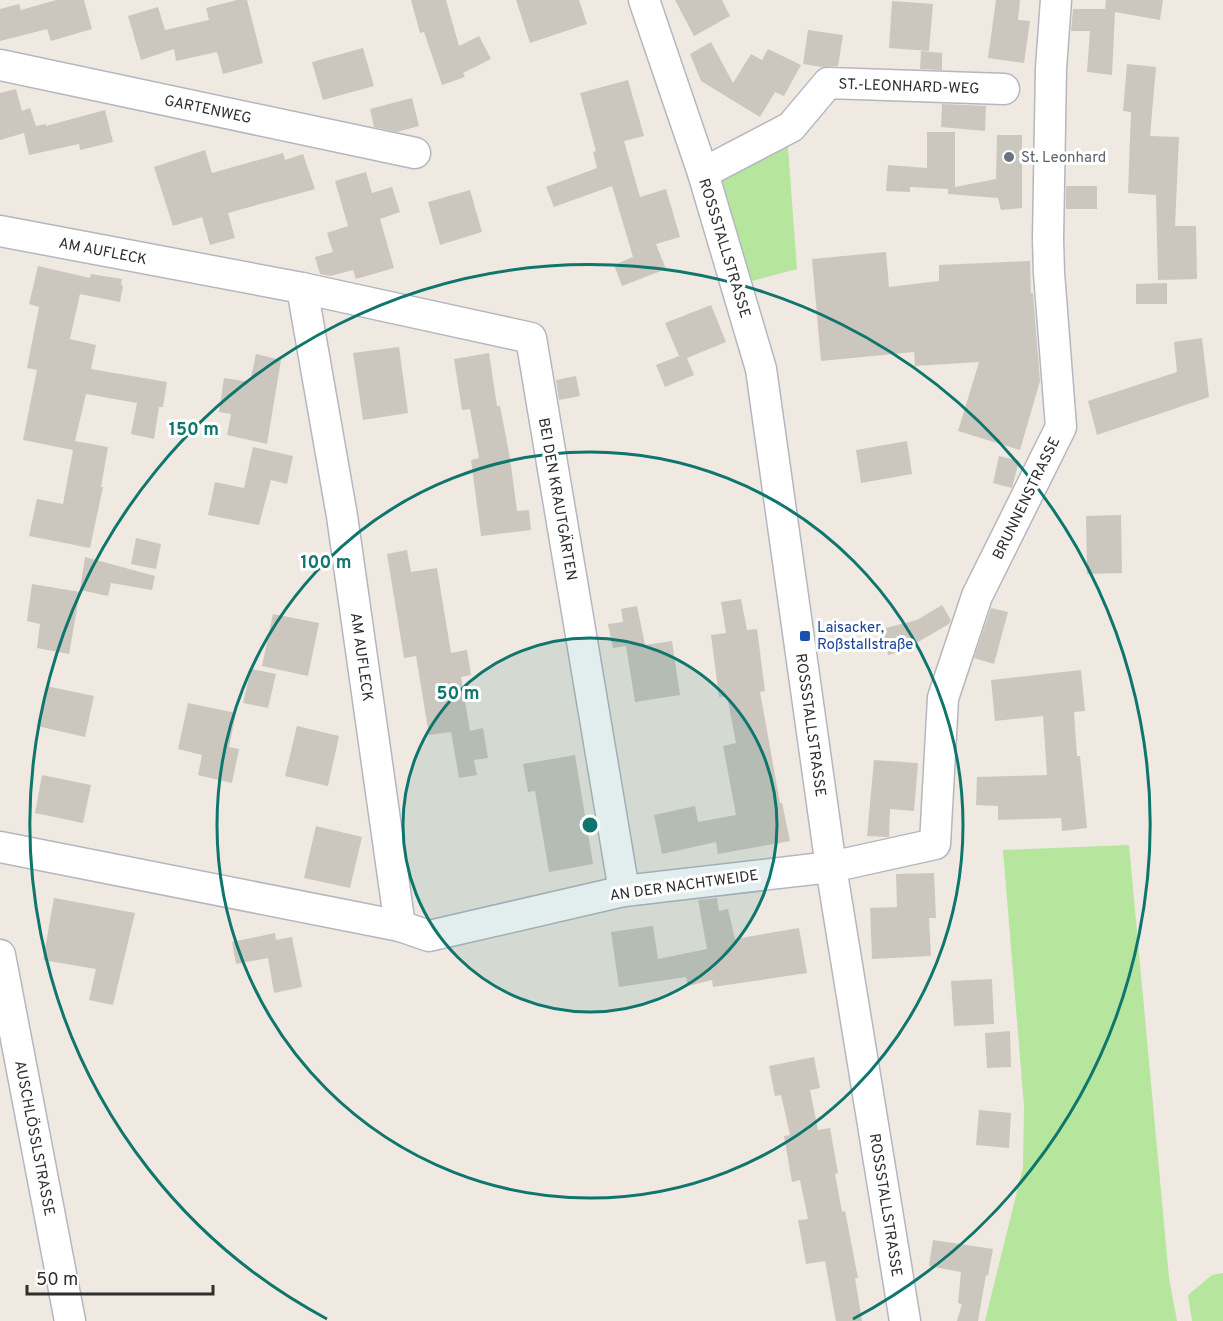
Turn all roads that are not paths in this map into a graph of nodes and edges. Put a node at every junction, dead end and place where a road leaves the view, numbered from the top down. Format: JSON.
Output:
{"nodes":[{"id":1,"x":644,"y":0,"type":"edge"},
{"id":2,"x":1056,"y":0,"type":"edge"},
{"id":3,"x":0,"y":65,"type":"edge"},
{"id":4,"x":1004,"y":89,"type":"dead end"},
{"id":5,"x":415,"y":153,"type":"dead end"},
{"id":6,"x":703,"y":173,"type":"junction"},
{"id":7,"x":0,"y":231,"type":"edge"},
{"id":8,"x":302,"y":288,"type":"junction"},
{"id":9,"x":935,"y":844,"type":"joint"},
{"id":10,"x":0,"y":847,"type":"edge"},
{"id":11,"x":831,"y":867,"type":"junction"},
{"id":12,"x":624,"y":891,"type":"junction"},
{"id":13,"x":400,"y":926,"type":"junction"},
{"id":14,"x":0,"y":955,"type":"edge"},
{"id":15,"x":70,"y":1321,"type":"edge"},
{"id":16,"x":905,"y":1321,"type":"edge"}],
"edges":[{"from":1,"to":6,"type":"street","name":"ROSSSTALLSTRASSE"},
{"from":2,"to":9,"type":"street","name":"BRUNNENSTRASSE"},
{"from":3,"to":5,"type":"street","name":"GARTENWEG"},
{"from":4,"to":6,"type":"street","name":"ST.-LEONHARD-WEG"},
{"from":6,"to":11,"type":"street","name":"ROSSSTALLSTRASSE"},
{"from":7,"to":8,"type":"street","name":"AM AUFLECK"},
{"from":8,"to":12,"type":"street","name":"BEI DEN KRAUTGÄRTEN"},
{"from":8,"to":13,"type":"street","name":"AM AUFLECK"},
{"from":9,"to":11,"type":"street","name":"AN DER NACHTWEIDE"},
{"from":10,"to":13,"type":"street"},
{"from":11,"to":12,"type":"street","name":"AN DER NACHTWEIDE"},
{"from":11,"to":16,"type":"street","name":"ROSSSTALLSTRASSE"},
{"from":12,"to":13,"type":"street","name":"AN DER NACHTWEIDE"},
{"from":14,"to":15,"type":"street","name":"AUSCHLÖSSLSTRASSE"}]}
